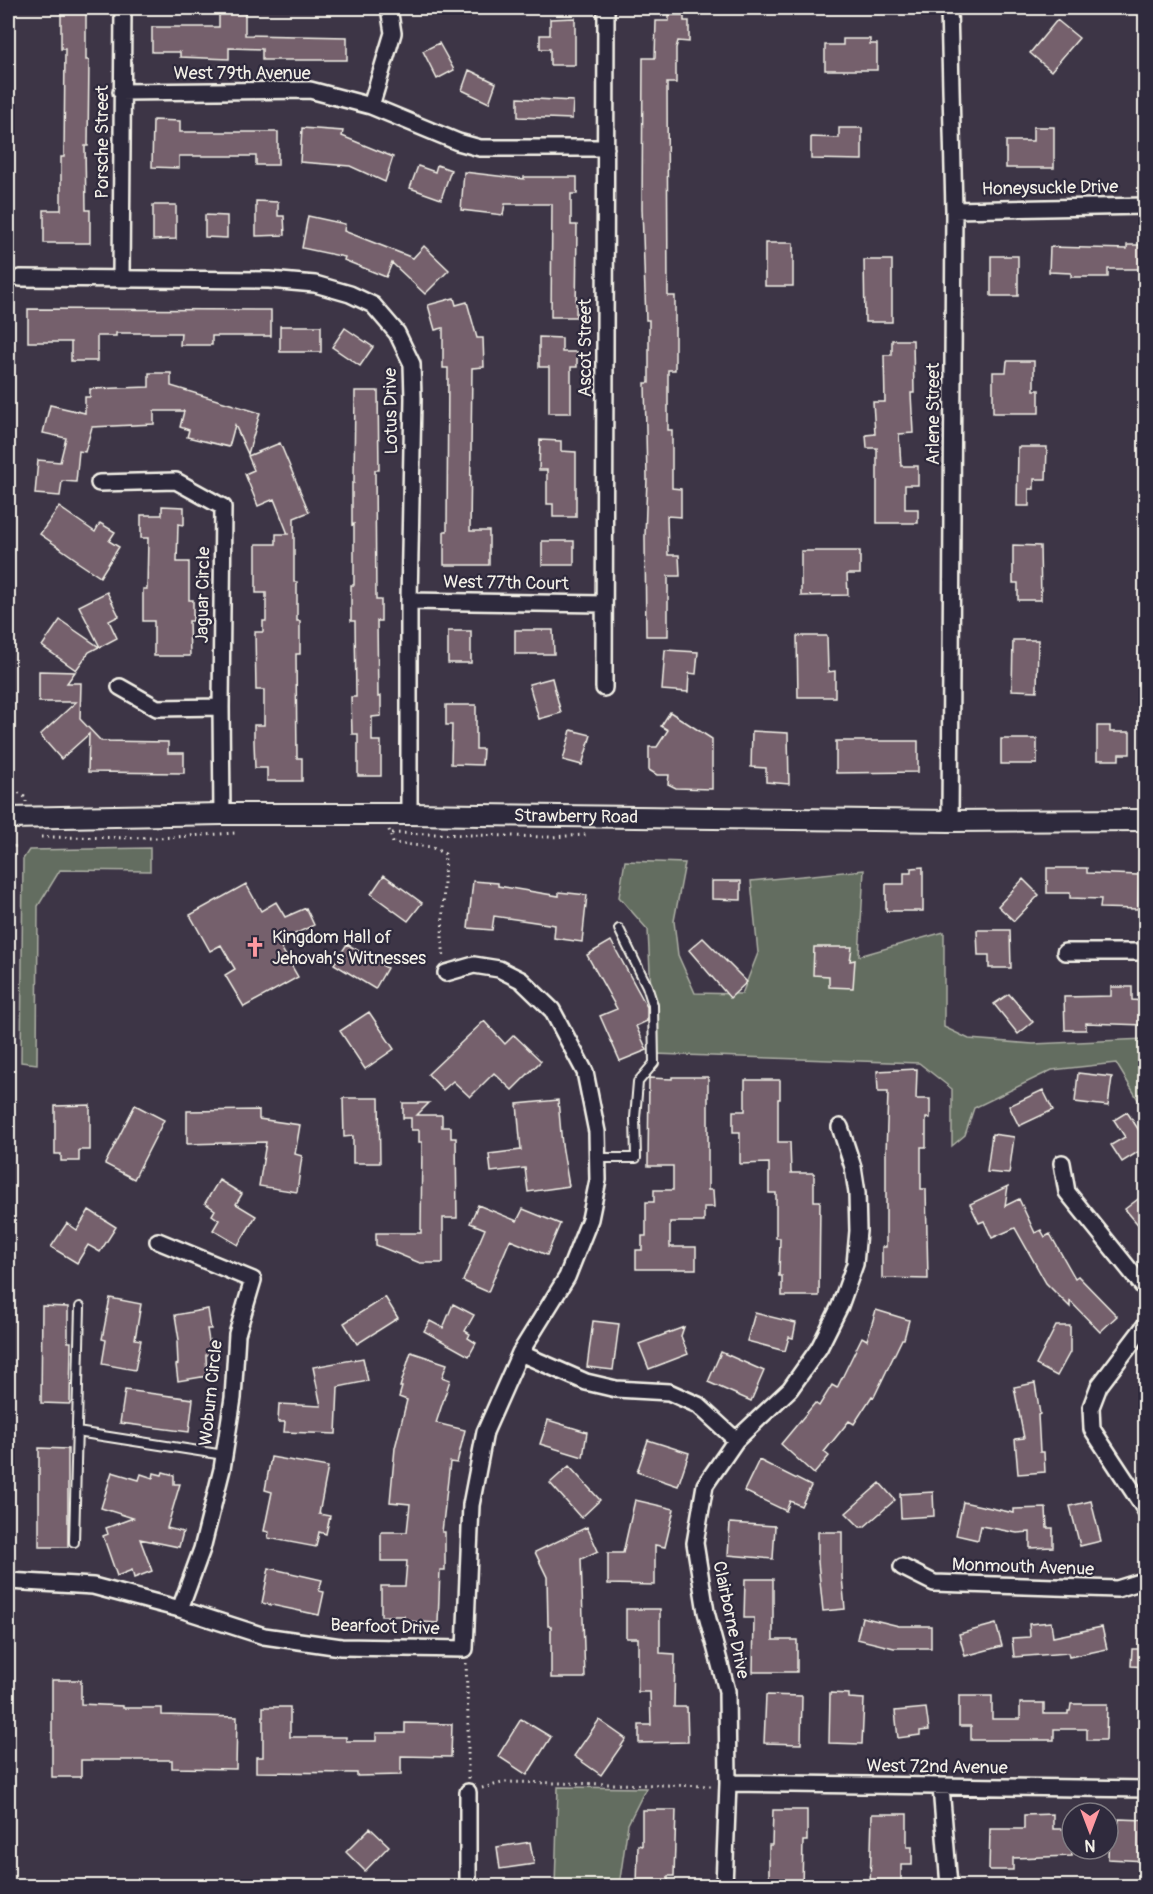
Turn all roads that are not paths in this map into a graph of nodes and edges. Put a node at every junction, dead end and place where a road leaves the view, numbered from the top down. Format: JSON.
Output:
{"nodes":[{"id":1,"x":123,"y":8,"type":"edge"},
{"id":2,"x":390,"y":8,"type":"edge"},
{"id":3,"x":606,"y":8,"type":"edge"},
{"id":4,"x":949,"y":8,"type":"edge"},
{"id":5,"x":121,"y":92,"type":"junction"},
{"id":6,"x":371,"y":106,"type":"junction"},
{"id":7,"x":606,"y":148,"type":"junction"},
{"id":8,"x":1146,"y":206,"type":"edge"},
{"id":9,"x":954,"y":210,"type":"junction"},
{"id":10,"x":20,"y":278,"type":"dead end"},
{"id":11,"x":121,"y":278,"type":"junction"},
{"id":12,"x":99,"y":483,"type":"dead end"},
{"id":13,"x":409,"y":601,"type":"junction"},
{"id":14,"x":603,"y":604,"type":"junction"},
{"id":15,"x":120,"y":687,"type":"dead end"},
{"id":16,"x":604,"y":688,"type":"dead end"},
{"id":17,"x":221,"y":707,"type":"junction"},
{"id":18,"x":222,"y":814,"type":"junction"},
{"id":19,"x":409,"y":814,"type":"junction"},
{"id":20,"x":8,"y":818,"type":"edge"},
{"id":21,"x":1146,"y":820,"type":"edge"},
{"id":22,"x":950,"y":821,"type":"junction"},
{"id":23,"x":619,"y":929,"type":"dead end"},
{"id":24,"x":1065,"y":952,"type":"dead end"},
{"id":25,"x":1146,"y":952,"type":"edge"},
{"id":26,"x":446,"y":973,"type":"road end"},
{"id":27,"x":840,"y":1127,"type":"dead end"},
{"id":28,"x":597,"y":1158,"type":"junction"},
{"id":29,"x":1062,"y":1163,"type":"dead end"},
{"id":30,"x":158,"y":1241,"type":"dead end"},
{"id":31,"x":1146,"y":1290,"type":"edge"},
{"id":32,"x":80,"y":1307,"type":"dead end"},
{"id":33,"x":1146,"y":1324,"type":"edge"},
{"id":34,"x":520,"y":1353,"type":"junction"},
{"id":35,"x":77,"y":1432,"type":"junction"},
{"id":36,"x":736,"y":1440,"type":"junction"},
{"id":37,"x":224,"y":1455,"type":"junction"},
{"id":38,"x":1146,"y":1511,"type":"edge"},
{"id":39,"x":74,"y":1542,"type":"dead end"},
{"id":40,"x":902,"y":1567,"type":"dead end"},
{"id":41,"x":1146,"y":1580,"type":"edge"},
{"id":42,"x":8,"y":1581,"type":"edge"},
{"id":43,"x":180,"y":1609,"type":"junction"},
{"id":44,"x":728,"y":1785,"type":"junction"},
{"id":45,"x":941,"y":1787,"type":"junction"},
{"id":46,"x":1146,"y":1789,"type":"edge"},
{"id":47,"x":468,"y":1792,"type":"road end"},
{"id":48,"x":468,"y":1887,"type":"edge"},
{"id":49,"x":724,"y":1887,"type":"edge"},
{"id":50,"x":949,"y":1887,"type":"edge"}],
"edges":[{"from":1,"to":5,"type":"street","name":"Porsche Street"},
{"from":2,"to":6,"type":"street"},
{"from":3,"to":7,"type":"street","name":"Ascot Street"},
{"from":4,"to":9,"type":"street","name":"Arlene Street"},
{"from":5,"to":6,"type":"street","name":"West 79th Avenue"},
{"from":5,"to":11,"type":"street","name":"Porsche Street"},
{"from":6,"to":7,"type":"street","name":"West 79th Avenue"},
{"from":7,"to":14,"type":"street","name":"Ascot Street"},
{"from":8,"to":9,"type":"street","name":"Honeysuckle Drive"},
{"from":9,"to":22,"type":"street","name":"Arlene Street"},
{"from":10,"to":11,"type":"street","name":"Lotus Drive"},
{"from":11,"to":13,"type":"street","name":"Lotus Drive"},
{"from":12,"to":17,"type":"street","name":"Jaguar Circle"},
{"from":13,"to":14,"type":"street","name":"West 77th Court"},
{"from":13,"to":19,"type":"street","name":"Lotus Drive"},
{"from":14,"to":16,"type":"street","name":"Ascot Street"},
{"from":15,"to":17,"type":"street"},
{"from":17,"to":18,"type":"street","name":"Jaguar Circle"},
{"from":18,"to":19,"type":"street","name":"Strawberry Road"},
{"from":18,"to":20,"type":"street","name":"Strawberry Road"},
{"from":19,"to":22,"type":"street","name":"Strawberry Road"},
{"from":21,"to":22,"type":"street","name":"Strawberry Road"},
{"from":23,"to":28,"type":"lane"},
{"from":24,"to":25,"type":"street"},
{"from":26,"to":28,"type":"street","name":"Bearfoot Drive"},
{"from":27,"to":36,"type":"street","name":"Clairborne Drive"},
{"from":28,"to":34,"type":"street","name":"Bearfoot Drive"},
{"from":29,"to":31,"type":"street"},
{"from":30,"to":37,"type":"street","name":"Woburn Circle"},
{"from":32,"to":35,"type":"lane"},
{"from":33,"to":38,"type":"street"},
{"from":34,"to":36,"type":"street"},
{"from":34,"to":43,"type":"street","name":"Bearfoot Drive"},
{"from":35,"to":37,"type":"lane"},
{"from":35,"to":39,"type":"lane"},
{"from":36,"to":44,"type":"street","name":"Clairborne Drive"},
{"from":37,"to":43,"type":"street","name":"Woburn Circle"},
{"from":40,"to":41,"type":"street","name":"Monmouth Avenue"},
{"from":42,"to":43,"type":"street","name":"Bearfoot Drive"},
{"from":44,"to":45,"type":"street","name":"West 72nd Avenue"},
{"from":44,"to":49,"type":"street","name":"Clairborne Drive"},
{"from":45,"to":46,"type":"street","name":"West 72nd Avenue"},
{"from":45,"to":50,"type":"street"},
{"from":47,"to":48,"type":"street"}]}
